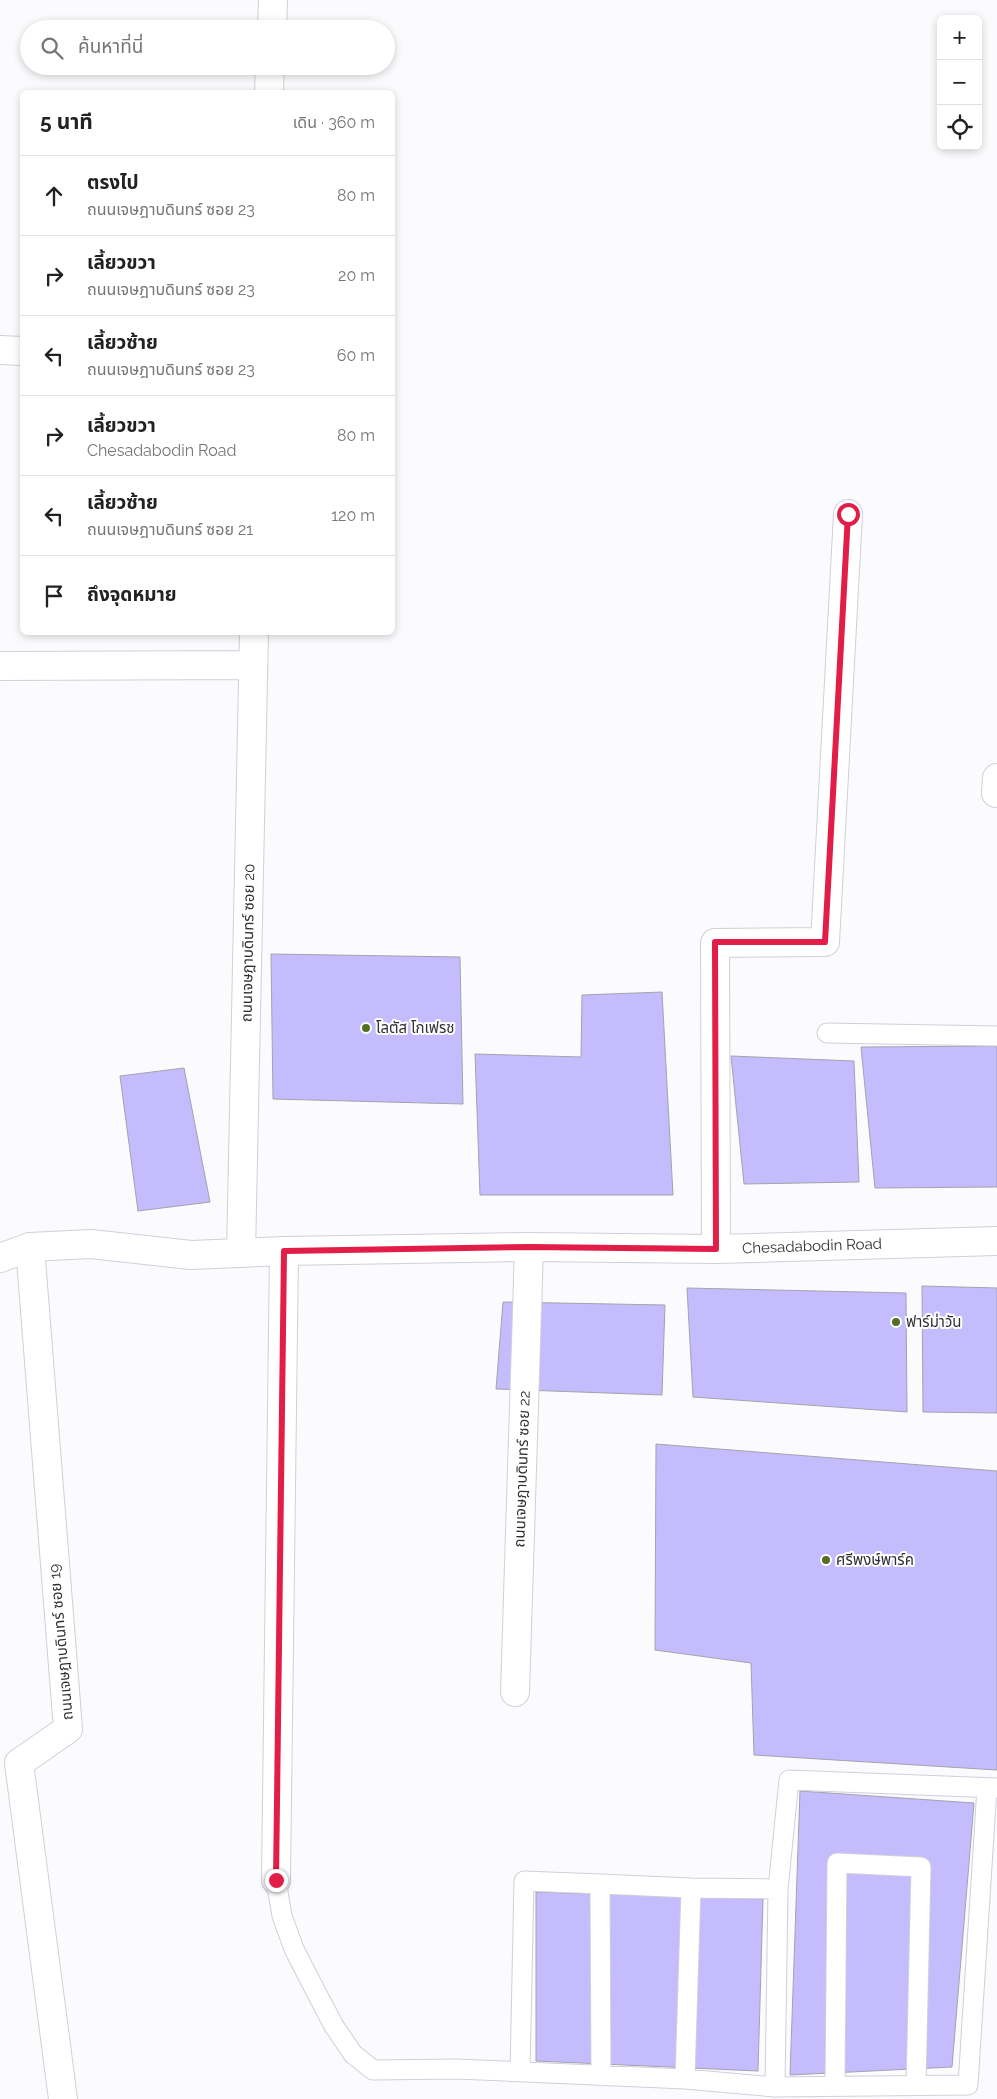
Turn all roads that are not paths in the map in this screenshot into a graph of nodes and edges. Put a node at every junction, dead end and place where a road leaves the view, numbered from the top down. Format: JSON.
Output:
{"nodes":[{"id":1,"x":273,"y":0,"type":"edge"},
{"id":2,"x":272,"y":20,"type":"edge"},
{"id":3,"x":270,"y":75,"type":"edge"},
{"id":4,"x":269,"y":90,"type":"edge"},
{"id":5,"x":0,"y":350,"type":"edge"},
{"id":6,"x":20,"y":351,"type":"edge"},
{"id":7,"x":848,"y":514,"type":"dead end"},
{"id":8,"x":254,"y":635,"type":"edge"},
{"id":9,"x":253,"y":665,"type":"junction"},
{"id":10,"x":0,"y":666,"type":"edge"},
{"id":11,"x":827,"y":1033,"type":"dead end"},
{"id":12,"x":997,"y":1036,"type":"edge"},
{"id":13,"x":997,"y":1241,"type":"edge"},
{"id":14,"x":30,"y":1247,"type":"junction"},
{"id":15,"x":529,"y":1247,"type":"junction"},
{"id":16,"x":716,"y":1249,"type":"junction"},
{"id":17,"x":284,"y":1251,"type":"junction"},
{"id":18,"x":241,"y":1253,"type":"junction"},
{"id":19,"x":0,"y":1258,"type":"edge"},
{"id":20,"x":515,"y":1692,"type":"dead end"},
{"id":21,"x":992,"y":1788,"type":"edge"},
{"id":22,"x":276,"y":1880,"type":"joint"},
{"id":23,"x":600,"y":1884,"type":"junction"},
{"id":24,"x":691,"y":1888,"type":"junction"},
{"id":25,"x":778,"y":1889,"type":"junction"},
{"id":26,"x":520,"y":2072,"type":"junction"},
{"id":27,"x":601,"y":2076,"type":"junction"},
{"id":28,"x":685,"y":2079,"type":"junction"},
{"id":29,"x":834,"y":2086,"type":"junction"},
{"id":30,"x":916,"y":2086,"type":"junction"},
{"id":31,"x":775,"y":2087,"type":"junction"},
{"id":32,"x":63,"y":2099,"type":"edge"}],
"edges":[{"from":1,"to":2,"type":"street"},
{"from":3,"to":4,"type":"street"},
{"from":5,"to":6,"type":"street"},
{"from":7,"to":16,"type":"street"},
{"from":8,"to":9,"type":"street","name":"ถนนเจษฎาบดินทร์ ซอย 20"},
{"from":9,"to":10,"type":"street"},
{"from":9,"to":18,"type":"street","name":"ถนนเจษฎาบดินทร์ ซอย 20"},
{"from":11,"to":12,"type":"lane"},
{"from":13,"to":16,"type":"street","name":"Chesadabodin Road"},
{"from":14,"to":18,"type":"street","name":"Chesadabodin Road"},
{"from":14,"to":19,"type":"street","name":"Chesadabodin Road"},
{"from":14,"to":32,"type":"street","name":"ถนนเจษฎาบดินทร์ ซอย 19"},
{"from":15,"to":16,"type":"street","name":"Chesadabodin Road"},
{"from":15,"to":17,"type":"street","name":"Chesadabodin Road"},
{"from":15,"to":20,"type":"street","name":"ถนนเจษฎาบดินทร์ ซอย 22"},
{"from":17,"to":18,"type":"street","name":"Chesadabodin Road"},
{"from":17,"to":22,"type":"street"},
{"from":21,"to":25,"type":"lane"},
{"from":21,"to":30,"type":"lane"},
{"from":22,"to":26,"type":"lane"},
{"from":23,"to":24,"type":"lane"},
{"from":23,"to":26,"type":"lane"},
{"from":23,"to":27,"type":"lane"},
{"from":24,"to":25,"type":"lane"},
{"from":24,"to":28,"type":"lane"},
{"from":25,"to":31,"type":"lane"},
{"from":26,"to":27,"type":"lane"},
{"from":27,"to":28,"type":"lane"},
{"from":28,"to":31,"type":"lane"},
{"from":29,"to":30,"type":"lane"},
{"from":29,"to":30,"type":"lane"},
{"from":29,"to":31,"type":"lane"}]}
